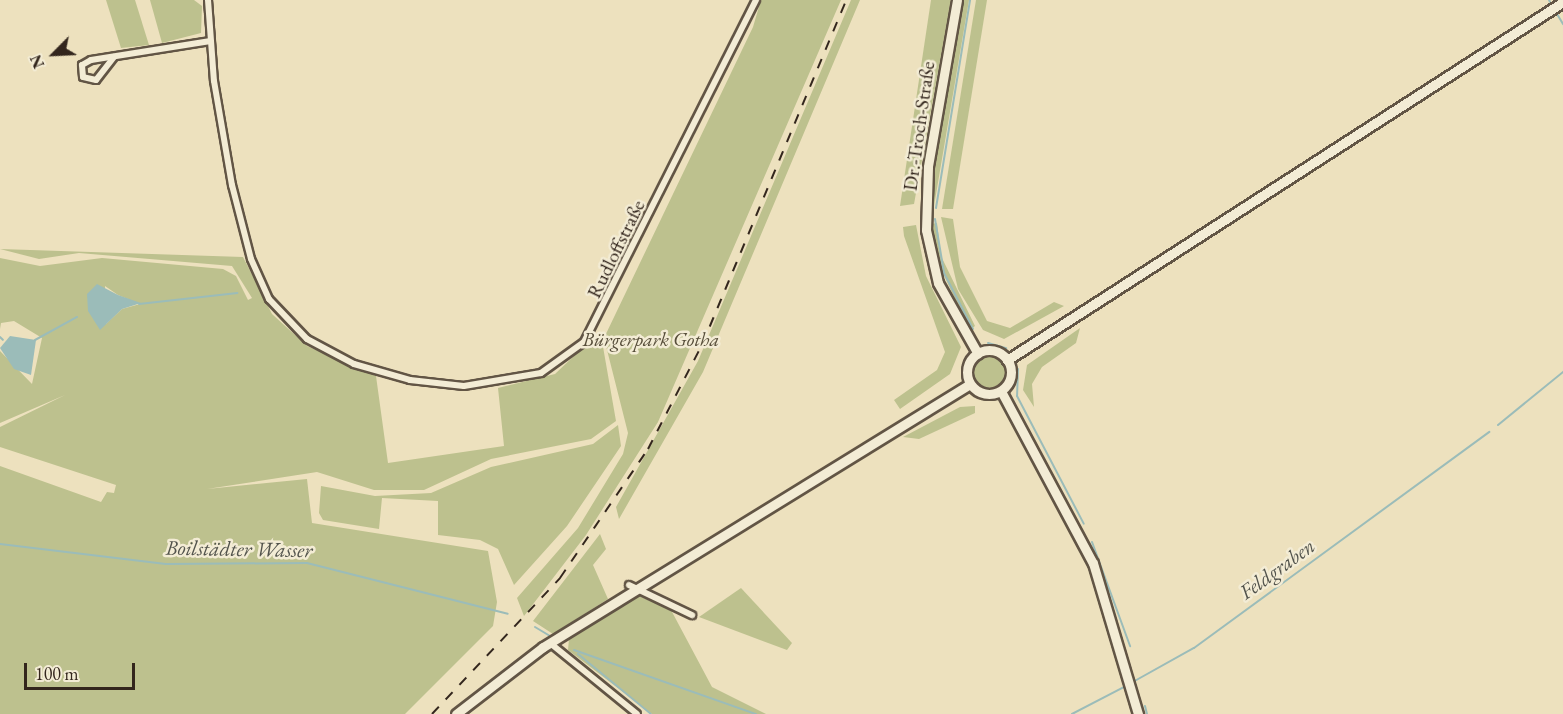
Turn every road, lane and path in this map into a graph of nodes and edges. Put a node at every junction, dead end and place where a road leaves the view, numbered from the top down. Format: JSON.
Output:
{"nodes":[{"id":1,"x":208,"y":0,"type":"edge"},
{"id":2,"x":756,"y":0,"type":"edge"},
{"id":3,"x":957,"y":0,"type":"edge"},
{"id":4,"x":1563,"y":2,"type":"edge"},
{"id":5,"x":211,"y":41,"type":"junction"},
{"id":6,"x":114,"y":57,"type":"junction"},
{"id":7,"x":978,"y":354,"type":"junction"},
{"id":8,"x":1007,"y":360,"type":"junction"},
{"id":9,"x":970,"y":384,"type":"junction"},
{"id":10,"x":1001,"y":391,"type":"junction"},
{"id":11,"x":633,"y":587,"type":"junction"},
{"id":12,"x":692,"y":615,"type":"dead end"},
{"id":13,"x":550,"y":643,"type":"junction"},
{"id":14,"x":456,"y":714,"type":"edge"},
{"id":15,"x":637,"y":714,"type":"edge"},
{"id":16,"x":1138,"y":714,"type":"edge"}],
"edges":[{"from":1,"to":5,"type":"street","name":"Rudloffstraße"},
{"from":2,"to":5,"type":"street","name":"Rudloffstraße"},
{"from":3,"to":7,"type":"street","name":"Dr.-Troch-Straße"},
{"from":4,"to":8,"type":"street"},
{"from":5,"to":6,"type":"street"},
{"from":6,"to":6,"type":"street"},
{"from":7,"to":8,"type":"street"},
{"from":7,"to":9,"type":"street"},
{"from":8,"to":10,"type":"street"},
{"from":9,"to":10,"type":"street"},
{"from":9,"to":11,"type":"street"},
{"from":10,"to":16,"type":"street"},
{"from":11,"to":12,"type":"street"},
{"from":11,"to":13,"type":"street"},
{"from":13,"to":14,"type":"street"},
{"from":13,"to":15,"type":"street"}]}
